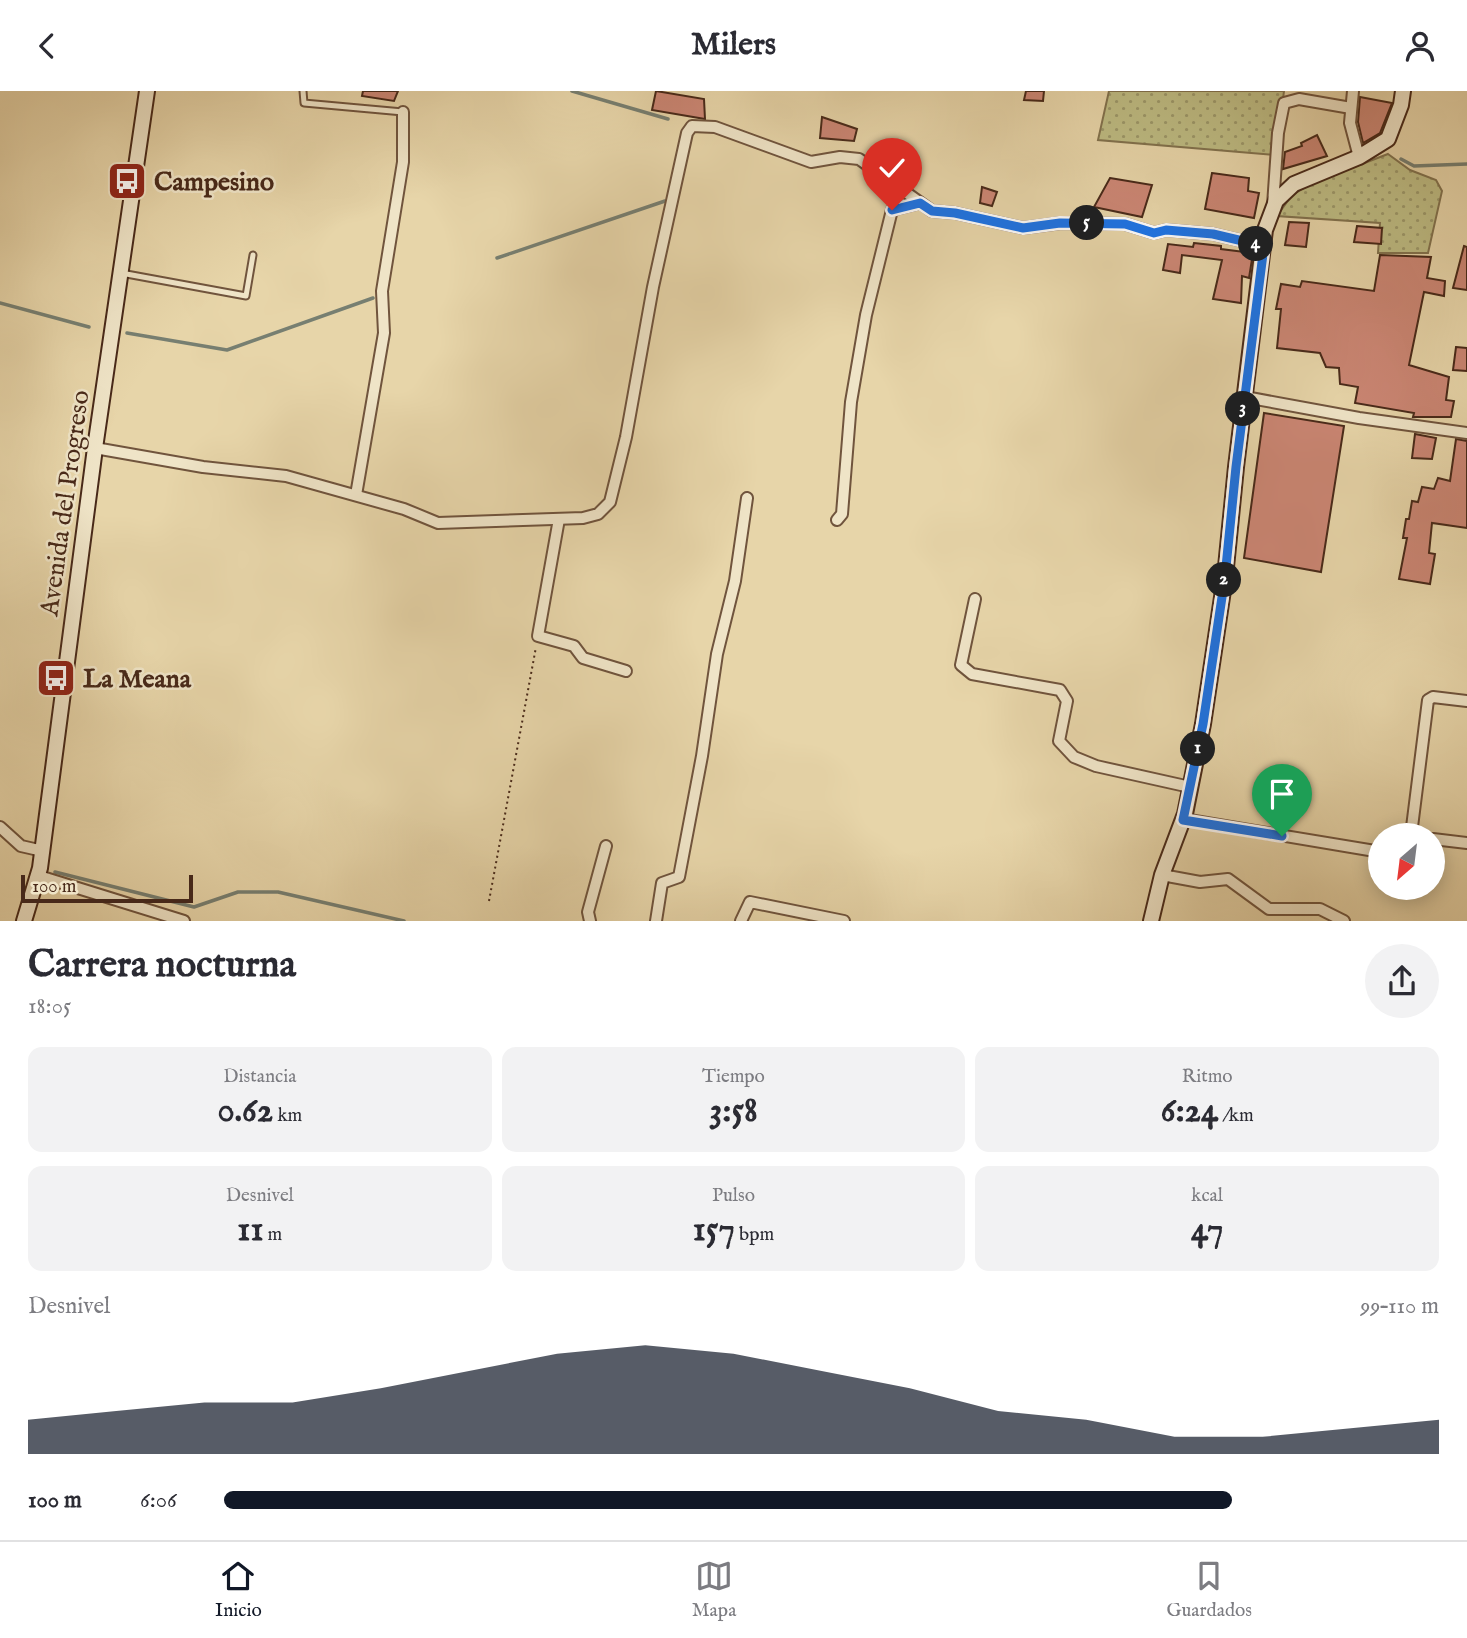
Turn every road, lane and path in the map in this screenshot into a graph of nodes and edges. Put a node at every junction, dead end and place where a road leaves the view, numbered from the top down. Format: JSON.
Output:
{"nodes":[{"id":1,"x":147,"y":91,"type":"edge"},
{"id":2,"x":303,"y":91,"type":"edge"},
{"id":3,"x":1353,"y":91,"type":"edge"},
{"id":4,"x":1403,"y":91,"type":"edge"},
{"id":5,"x":1351,"y":108,"type":"junction"},
{"id":6,"x":403,"y":112,"type":"joint"},
{"id":7,"x":1359,"y":157,"type":"junction"},
{"id":8,"x":920,"y":203,"type":"junction"},
{"id":9,"x":1272,"y":211,"type":"junction"},
{"id":10,"x":1264,"y":246,"type":"junction"},
{"id":11,"x":253,"y":255,"type":"dead end"},
{"id":12,"x":121,"y":274,"type":"junction"},
{"id":13,"x":1245,"y":397,"type":"junction"},
{"id":14,"x":1467,"y":433,"type":"edge"},
{"id":15,"x":95,"y":448,"type":"junction"},
{"id":16,"x":356,"y":495,"type":"junction"},
{"id":17,"x":747,"y":498,"type":"dead end"},
{"id":18,"x":559,"y":519,"type":"junction"},
{"id":19,"x":837,"y":520,"type":"dead end"},
{"id":20,"x":975,"y":599,"type":"dead end"},
{"id":21,"x":538,"y":636,"type":"junction"},
{"id":22,"x":626,"y":671,"type":"dead end"},
{"id":23,"x":1467,"y":701,"type":"edge"},
{"id":24,"x":1190,"y":787,"type":"junction"},
{"id":25,"x":1183,"y":820,"type":"junction"},
{"id":26,"x":1413,"y":823,"type":"edge"},
{"id":27,"x":0,"y":827,"type":"edge"},
{"id":28,"x":1446,"y":841,"type":"edge"},
{"id":29,"x":1467,"y":843,"type":"edge"},
{"id":30,"x":606,"y":846,"type":"dead end"},
{"id":31,"x":1368,"y":850,"type":"edge"},
{"id":32,"x":43,"y":851,"type":"junction"},
{"id":33,"x":1162,"y":875,"type":"junction"},
{"id":34,"x":38,"y":876,"type":"junction"},
{"id":35,"x":489,"y":901,"type":"dead end"},
{"id":36,"x":24,"y":921,"type":"edge"},
{"id":37,"x":184,"y":921,"type":"edge"},
{"id":38,"x":590,"y":921,"type":"edge"},
{"id":39,"x":656,"y":921,"type":"edge"},
{"id":40,"x":741,"y":921,"type":"edge"},
{"id":41,"x":844,"y":921,"type":"edge"},
{"id":42,"x":1151,"y":921,"type":"edge"},
{"id":43,"x":1344,"y":921,"type":"edge"}],
"edges":[{"from":1,"to":12,"type":"main road","name":"Avenida del Progreso"},
{"from":2,"to":6,"type":"lane"},
{"from":3,"to":5,"type":"street"},
{"from":4,"to":7,"type":"main road"},
{"from":5,"to":7,"type":"street"},
{"from":5,"to":9,"type":"street"},
{"from":6,"to":16,"type":"street"},
{"from":7,"to":9,"type":"main road"},
{"from":8,"to":10,"type":"street"},
{"from":8,"to":18,"type":"street"},
{"from":8,"to":19,"type":"street"},
{"from":9,"to":10,"type":"main road"},
{"from":10,"to":13,"type":"main road"},
{"from":11,"to":12,"type":"lane"},
{"from":12,"to":15,"type":"main road","name":"Avenida del Progreso"},
{"from":13,"to":14,"type":"street"},
{"from":13,"to":24,"type":"main road"},
{"from":15,"to":16,"type":"street"},
{"from":15,"to":32,"type":"main road","name":"Avenida del Progreso"},
{"from":16,"to":18,"type":"street"},
{"from":17,"to":39,"type":"street"},
{"from":18,"to":21,"type":"street"},
{"from":20,"to":24,"type":"street"},
{"from":21,"to":22,"type":"street"},
{"from":21,"to":35,"type":"path"},
{"from":23,"to":26,"type":"street"},
{"from":24,"to":25,"type":"main road"},
{"from":25,"to":31,"type":"street"},
{"from":25,"to":33,"type":"main road"},
{"from":27,"to":32,"type":"street"},
{"from":28,"to":29,"type":"street"},
{"from":30,"to":38,"type":"street"},
{"from":32,"to":34,"type":"main road","name":"Avenida del Progreso"},
{"from":33,"to":42,"type":"main road"},
{"from":33,"to":43,"type":"street"},
{"from":34,"to":36,"type":"main road","name":"Avenida del Progreso"},
{"from":34,"to":37,"type":"street"},
{"from":40,"to":41,"type":"street"}]}
